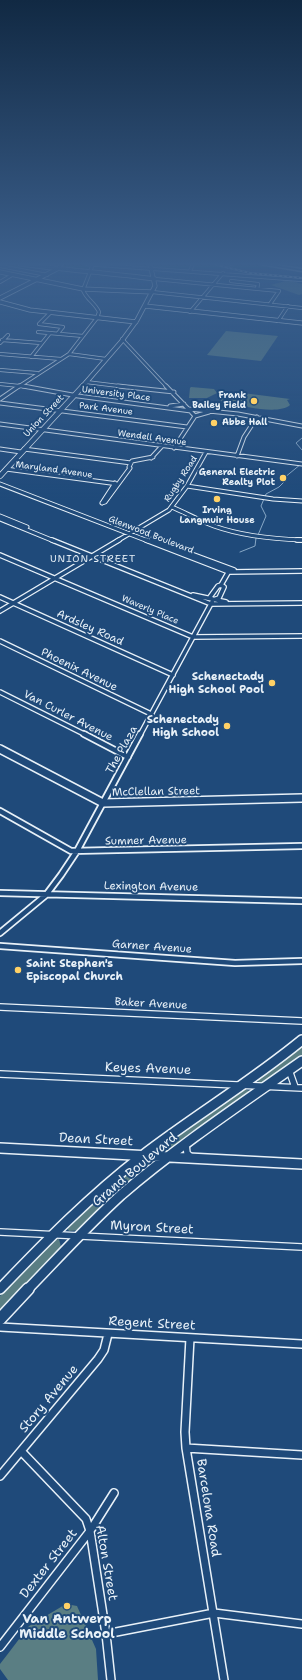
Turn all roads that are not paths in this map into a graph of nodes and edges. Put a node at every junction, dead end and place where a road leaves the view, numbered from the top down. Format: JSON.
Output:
{"nodes":[{"id":1,"x":33,"y":342,"type":"edge"},
{"id":2,"x":78,"y":342,"type":"edge"},
{"id":3,"x":119,"y":342,"type":"edge"},
{"id":4,"x":125,"y":342,"type":"edge"},
{"id":5,"x":41,"y":343,"type":"joint"},
{"id":6,"x":0,"y":354,"type":"edge"},
{"id":7,"x":68,"y":354,"type":"junction"},
{"id":8,"x":31,"y":356,"type":"junction"},
{"id":9,"x":61,"y":359,"type":"junction"},
{"id":10,"x":106,"y":359,"type":"junction"},
{"id":11,"x":0,"y":370,"type":"edge"},
{"id":12,"x":37,"y":373,"type":"junction"},
{"id":13,"x":86,"y":382,"type":"junction"},
{"id":14,"x":0,"y":384,"type":"edge"},
{"id":15,"x":20,"y":385,"type":"junction"},
{"id":16,"x":174,"y":392,"type":"junction"},
{"id":17,"x":74,"y":395,"type":"junction"},
{"id":18,"x":0,"y":398,"type":"edge"},
{"id":19,"x":0,"y":403,"type":"edge"},
{"id":20,"x":184,"y":404,"type":"junction"},
{"id":21,"x":164,"y":407,"type":"junction"},
{"id":22,"x":190,"y":410,"type":"junction"},
{"id":23,"x":60,"y":411,"type":"junction"},
{"id":24,"x":212,"y":412,"type":"junction"},
{"id":25,"x":195,"y":416,"type":"junction"},
{"id":26,"x":257,"y":417,"type":"junction"},
{"id":27,"x":0,"y":424,"type":"edge"},
{"id":28,"x":302,"y":426,"type":"edge"},
{"id":29,"x":187,"y":427,"type":"junction"},
{"id":30,"x":43,"y":430,"type":"junction"},
{"id":31,"x":162,"y":446,"type":"junction"},
{"id":32,"x":174,"y":448,"type":"junction"},
{"id":33,"x":0,"y":450,"type":"edge"},
{"id":34,"x":23,"y":451,"type":"junction"},
{"id":35,"x":206,"y":452,"type":"junction"},
{"id":36,"x":237,"y":456,"type":"junction"},
{"id":37,"x":130,"y":464,"type":"junction"},
{"id":38,"x":302,"y":464,"type":"edge"},
{"id":39,"x":6,"y":469,"type":"junction"},
{"id":40,"x":0,"y":476,"type":"edge"},
{"id":41,"x":0,"y":481,"type":"edge"},
{"id":42,"x":0,"y":484,"type":"edge"},
{"id":43,"x":115,"y":485,"type":"junction"},
{"id":44,"x":187,"y":486,"type":"junction"},
{"id":45,"x":302,"y":501,"type":"edge"},
{"id":46,"x":172,"y":507,"type":"junction"},
{"id":47,"x":0,"y":516,"type":"edge"},
{"id":48,"x":0,"y":519,"type":"edge"},
{"id":49,"x":132,"y":533,"type":"junction"},
{"id":50,"x":302,"y":540,"type":"edge"},
{"id":51,"x":0,"y":555,"type":"edge"},
{"id":52,"x":94,"y":556,"type":"junction"},
{"id":53,"x":302,"y":570,"type":"edge"},
{"id":54,"x":229,"y":571,"type":"junction"},
{"id":55,"x":55,"y":579,"type":"junction"},
{"id":56,"x":221,"y":585,"type":"junction"},
{"id":57,"x":0,"y":597,"type":"edge"},
{"id":58,"x":212,"y":602,"type":"junction"},
{"id":59,"x":302,"y":602,"type":"edge"},
{"id":60,"x":13,"y":603,"type":"junction"},
{"id":61,"x":0,"y":611,"type":"edge"},
{"id":62,"x":302,"y":636,"type":"edge"},
{"id":63,"x":193,"y":637,"type":"junction"},
{"id":64,"x":0,"y":642,"type":"edge"},
{"id":65,"x":173,"y":675,"type":"junction"},
{"id":66,"x":0,"y":692,"type":"edge"},
{"id":67,"x":151,"y":714,"type":"junction"},
{"id":68,"x":0,"y":749,"type":"edge"},
{"id":69,"x":128,"y":756,"type":"junction"},
{"id":70,"x":302,"y":798,"type":"edge"},
{"id":71,"x":103,"y":802,"type":"junction"},
{"id":72,"x":0,"y":811,"type":"edge"},
{"id":73,"x":302,"y":846,"type":"edge"},
{"id":74,"x":77,"y":851,"type":"junction"},
{"id":75,"x":0,"y":893,"type":"edge"},
{"id":76,"x":46,"y":895,"type":"junction"},
{"id":77,"x":302,"y":901,"type":"edge"},
{"id":78,"x":0,"y":933,"type":"edge"},
{"id":79,"x":0,"y":946,"type":"edge"},
{"id":80,"x":302,"y":961,"type":"edge"},
{"id":81,"x":0,"y":1007,"type":"edge"},
{"id":82,"x":302,"y":1021,"type":"edge"},
{"id":83,"x":302,"y":1040,"type":"edge"},
{"id":84,"x":302,"y":1061,"type":"edge"},
{"id":85,"x":289,"y":1070,"type":"junction"},
{"id":86,"x":0,"y":1074,"type":"edge"},
{"id":87,"x":243,"y":1084,"type":"junction"},
{"id":88,"x":266,"y":1086,"type":"junction"},
{"id":89,"x":295,"y":1087,"type":"junction"},
{"id":90,"x":302,"y":1088,"type":"edge"},
{"id":91,"x":186,"y":1144,"type":"junction"},
{"id":92,"x":0,"y":1148,"type":"edge"},
{"id":93,"x":143,"y":1155,"type":"junction"},
{"id":94,"x":169,"y":1156,"type":"junction"},
{"id":95,"x":191,"y":1158,"type":"junction"},
{"id":96,"x":302,"y":1164,"type":"edge"},
{"id":97,"x":0,"y":1232,"type":"edge"},
{"id":98,"x":54,"y":1234,"type":"junction"},
{"id":99,"x":77,"y":1236,"type":"junction"},
{"id":100,"x":302,"y":1248,"type":"edge"},
{"id":101,"x":0,"y":1289,"type":"edge"},
{"id":102,"x":0,"y":1319,"type":"edge"},
{"id":103,"x":0,"y":1327,"type":"edge"},
{"id":104,"x":108,"y":1334,"type":"junction"},
{"id":105,"x":190,"y":1338,"type":"junction"},
{"id":106,"x":302,"y":1344,"type":"edge"},
{"id":107,"x":186,"y":1448,"type":"junction"},
{"id":108,"x":21,"y":1451,"type":"junction"},
{"id":109,"x":302,"y":1455,"type":"edge"},
{"id":110,"x":0,"y":1476,"type":"edge"},
{"id":111,"x":114,"y":1493,"type":"dead end"},
{"id":112,"x":90,"y":1531,"type":"junction"},
{"id":113,"x":214,"y":1613,"type":"junction"},
{"id":114,"x":302,"y":1624,"type":"edge"},
{"id":115,"x":106,"y":1634,"type":"junction"},
{"id":116,"x":0,"y":1647,"type":"edge"},
{"id":117,"x":111,"y":1680,"type":"edge"},
{"id":118,"x":224,"y":1680,"type":"edge"}],
"edges":[{"from":1,"to":5,"type":"street"},
{"from":2,"to":7,"type":"street"},
{"from":3,"to":10,"type":"street","name":"Union Street"},
{"from":4,"to":16,"type":"street"},
{"from":5,"to":8,"type":"street"},
{"from":6,"to":8,"type":"street"},
{"from":7,"to":9,"type":"street"},
{"from":7,"to":10,"type":"street"},
{"from":8,"to":9,"type":"street"},
{"from":9,"to":12,"type":"street"},
{"from":10,"to":13,"type":"street","name":"Union Street"},
{"from":11,"to":12,"type":"street"},
{"from":12,"to":15,"type":"street"},
{"from":13,"to":16,"type":"street"},
{"from":13,"to":17,"type":"street","name":"Union Street"},
{"from":14,"to":15,"type":"street","name":"University Place"},
{"from":15,"to":17,"type":"street","name":"University Place"},
{"from":15,"to":18,"type":"street"},
{"from":16,"to":20,"type":"street"},
{"from":17,"to":21,"type":"street","name":"University Place"},
{"from":17,"to":23,"type":"street","name":"Union Street"},
{"from":19,"to":23,"type":"street","name":"Park Avenue"},
{"from":20,"to":21,"type":"street","name":"University Place"},
{"from":20,"to":22,"type":"street"},
{"from":21,"to":22,"type":"street","name":"University Place"},
{"from":22,"to":24,"type":"street","name":"University Place"},
{"from":22,"to":25,"type":"street"},
{"from":23,"to":29,"type":"street","name":"Park Avenue"},
{"from":23,"to":30,"type":"street","name":"Union Street"},
{"from":24,"to":25,"type":"street"},
{"from":24,"to":26,"type":"street"},
{"from":25,"to":29,"type":"street"},
{"from":26,"to":28,"type":"street"},
{"from":26,"to":36,"type":"street"},
{"from":27,"to":30,"type":"street","name":"Wendell Avenue"},
{"from":29,"to":32,"type":"street"},
{"from":30,"to":31,"type":"street","name":"Wendell Avenue"},
{"from":30,"to":34,"type":"street","name":"Union Street"},
{"from":31,"to":32,"type":"street","name":"Wendell Avenue"},
{"from":31,"to":37,"type":"street"},
{"from":32,"to":35,"type":"street","name":"Wendell Avenue"},
{"from":33,"to":34,"type":"street"},
{"from":34,"to":37,"type":"street"},
{"from":34,"to":39,"type":"street","name":"Union Street"},
{"from":35,"to":36,"type":"street","name":"Wendell Avenue"},
{"from":35,"to":44,"type":"street","name":"Rugby Road"},
{"from":36,"to":38,"type":"street","name":"Wendell Avenue"},
{"from":37,"to":43,"type":"street"},
{"from":39,"to":40,"type":"street","name":"Union Street"},
{"from":39,"to":43,"type":"street","name":"Maryland Avenue"},
{"from":41,"to":49,"type":"street","name":"Glenwood Boulevard"},
{"from":42,"to":49,"type":"street","name":"Glenwood Boulevard"},
{"from":43,"to":43,"type":"street"},
{"from":44,"to":45,"type":"street"},
{"from":44,"to":46,"type":"street","name":"Rugby Road"},
{"from":46,"to":49,"type":"street","name":"Rugby Road"},
{"from":46,"to":50,"type":"street"},
{"from":47,"to":52,"type":"street"},
{"from":48,"to":52,"type":"street"},
{"from":49,"to":52,"type":"street","name":"Rugby Road"},
{"from":49,"to":54,"type":"street","name":"Glenwood Boulevard"},
{"from":51,"to":55,"type":"street","name":"Waverly Place"},
{"from":52,"to":55,"type":"street","name":"Rugby Road"},
{"from":52,"to":58,"type":"street"},
{"from":53,"to":54,"type":"street","name":"Glenwood Boulevard"},
{"from":54,"to":56,"type":"street","name":"The Plaza"},
{"from":55,"to":60,"type":"street","name":"Rugby Road"},
{"from":55,"to":63,"type":"street","name":"Waverly Place"},
{"from":56,"to":58,"type":"street","name":"The Plaza"},
{"from":56,"to":58,"type":"street","name":"The Plaza"},
{"from":57,"to":60,"type":"street","name":"Ardsley Road"},
{"from":58,"to":59,"type":"street"},
{"from":58,"to":63,"type":"street","name":"The Plaza"},
{"from":60,"to":61,"type":"street","name":"Rugby Road"},
{"from":60,"to":65,"type":"street","name":"Ardsley Road"},
{"from":62,"to":63,"type":"street","name":"Waverly Place"},
{"from":63,"to":65,"type":"street","name":"The Plaza"},
{"from":64,"to":67,"type":"street","name":"Phoenix Avenue"},
{"from":65,"to":67,"type":"street","name":"The Plaza"},
{"from":66,"to":69,"type":"street","name":"Van Curler Avenue"},
{"from":67,"to":69,"type":"street","name":"The Plaza"},
{"from":68,"to":71,"type":"street","name":"McClellan Street"},
{"from":69,"to":71,"type":"street","name":"The Plaza"},
{"from":70,"to":71,"type":"street","name":"McClellan Street"},
{"from":71,"to":74,"type":"street","name":"The Plaza"},
{"from":72,"to":74,"type":"street","name":"Sumner Avenue"},
{"from":73,"to":74,"type":"street","name":"Sumner Avenue"},
{"from":74,"to":76,"type":"street","name":"The Plaza"},
{"from":75,"to":76,"type":"street","name":"Lexington Avenue"},
{"from":76,"to":77,"type":"street","name":"Lexington Avenue"},
{"from":76,"to":78,"type":"street","name":"The Plaza"},
{"from":79,"to":80,"type":"street","name":"Garner Avenue"},
{"from":81,"to":82,"type":"street","name":"Baker Avenue"},
{"from":83,"to":87,"type":"street","name":"Grand Boulevard"},
{"from":84,"to":85,"type":"street","name":"Grand Boulevard"},
{"from":85,"to":88,"type":"street","name":"Grand Boulevard"},
{"from":85,"to":89,"type":"street"},
{"from":86,"to":87,"type":"street","name":"Keyes Avenue"},
{"from":87,"to":88,"type":"street","name":"Keyes Avenue"},
{"from":87,"to":93,"type":"street","name":"Grand Boulevard"},
{"from":88,"to":89,"type":"street","name":"Keyes Avenue"},
{"from":88,"to":91,"type":"street","name":"Grand Boulevard"},
{"from":89,"to":90,"type":"street","name":"Keyes Avenue"},
{"from":91,"to":94,"type":"street","name":"Grand Boulevard"},
{"from":91,"to":95,"type":"street"},
{"from":92,"to":93,"type":"street","name":"Dean Street"},
{"from":93,"to":94,"type":"street","name":"Dean Street"},
{"from":93,"to":98,"type":"street","name":"Grand Boulevard"},
{"from":94,"to":95,"type":"street","name":"Dean Street"},
{"from":94,"to":99,"type":"street","name":"Grand Boulevard"},
{"from":95,"to":96,"type":"street","name":"Dean Street"},
{"from":97,"to":98,"type":"street","name":"Myron Street"},
{"from":98,"to":99,"type":"street","name":"Myron Street"},
{"from":98,"to":101,"type":"street","name":"Grand Boulevard"},
{"from":99,"to":100,"type":"street","name":"Myron Street"},
{"from":99,"to":102,"type":"street","name":"Grand Boulevard"},
{"from":103,"to":104,"type":"street","name":"Regent Street"},
{"from":104,"to":105,"type":"street","name":"Regent Street"},
{"from":104,"to":108,"type":"street","name":"Story Avenue"},
{"from":105,"to":106,"type":"street","name":"Regent Street"},
{"from":105,"to":107,"type":"street","name":"Barcelona Road"},
{"from":107,"to":109,"type":"street"},
{"from":107,"to":113,"type":"street","name":"Barcelona Road"},
{"from":108,"to":110,"type":"street","name":"Story Avenue"},
{"from":108,"to":112,"type":"street","name":"Alton Street"},
{"from":111,"to":112,"type":"street","name":"Dexter Street"},
{"from":112,"to":115,"type":"street","name":"Alton Street"},
{"from":112,"to":116,"type":"street","name":"Dexter Street"},
{"from":113,"to":114,"type":"street"},
{"from":113,"to":115,"type":"street"},
{"from":113,"to":118,"type":"street","name":"Barcelona Road"},
{"from":115,"to":117,"type":"street","name":"Alton Street"}]}
